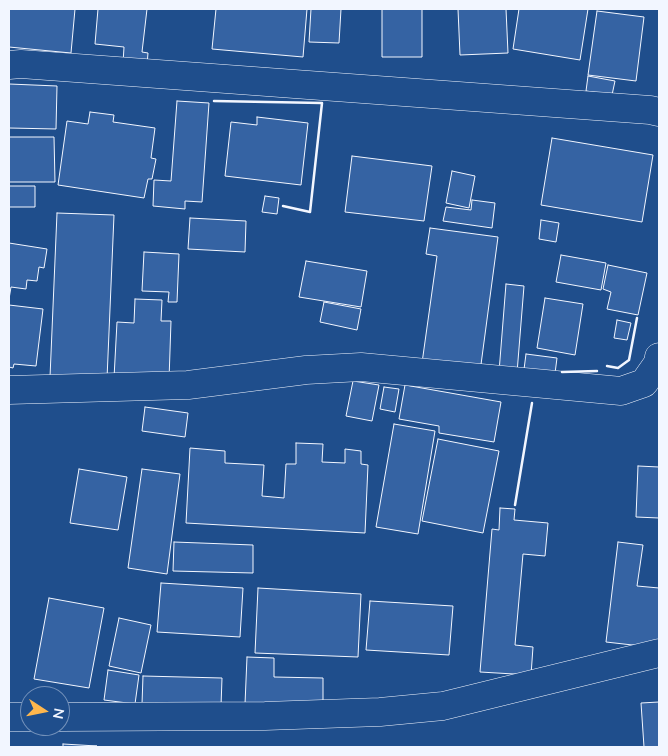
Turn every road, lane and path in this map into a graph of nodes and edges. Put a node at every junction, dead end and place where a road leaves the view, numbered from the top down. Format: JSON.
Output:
{"nodes":[{"id":1,"x":9,"y":65,"type":"edge"},
{"id":2,"x":659,"y":112,"type":"edge"},
{"id":3,"x":659,"y":357,"type":"edge"},
{"id":4,"x":9,"y":390,"type":"edge"},
{"id":5,"x":659,"y":653,"type":"edge"},
{"id":6,"x":70,"y":717,"type":"edge"}],
"edges":[{"from":1,"to":2,"type":"street"},
{"from":3,"to":4,"type":"street"},
{"from":5,"to":6,"type":"street"}]}
